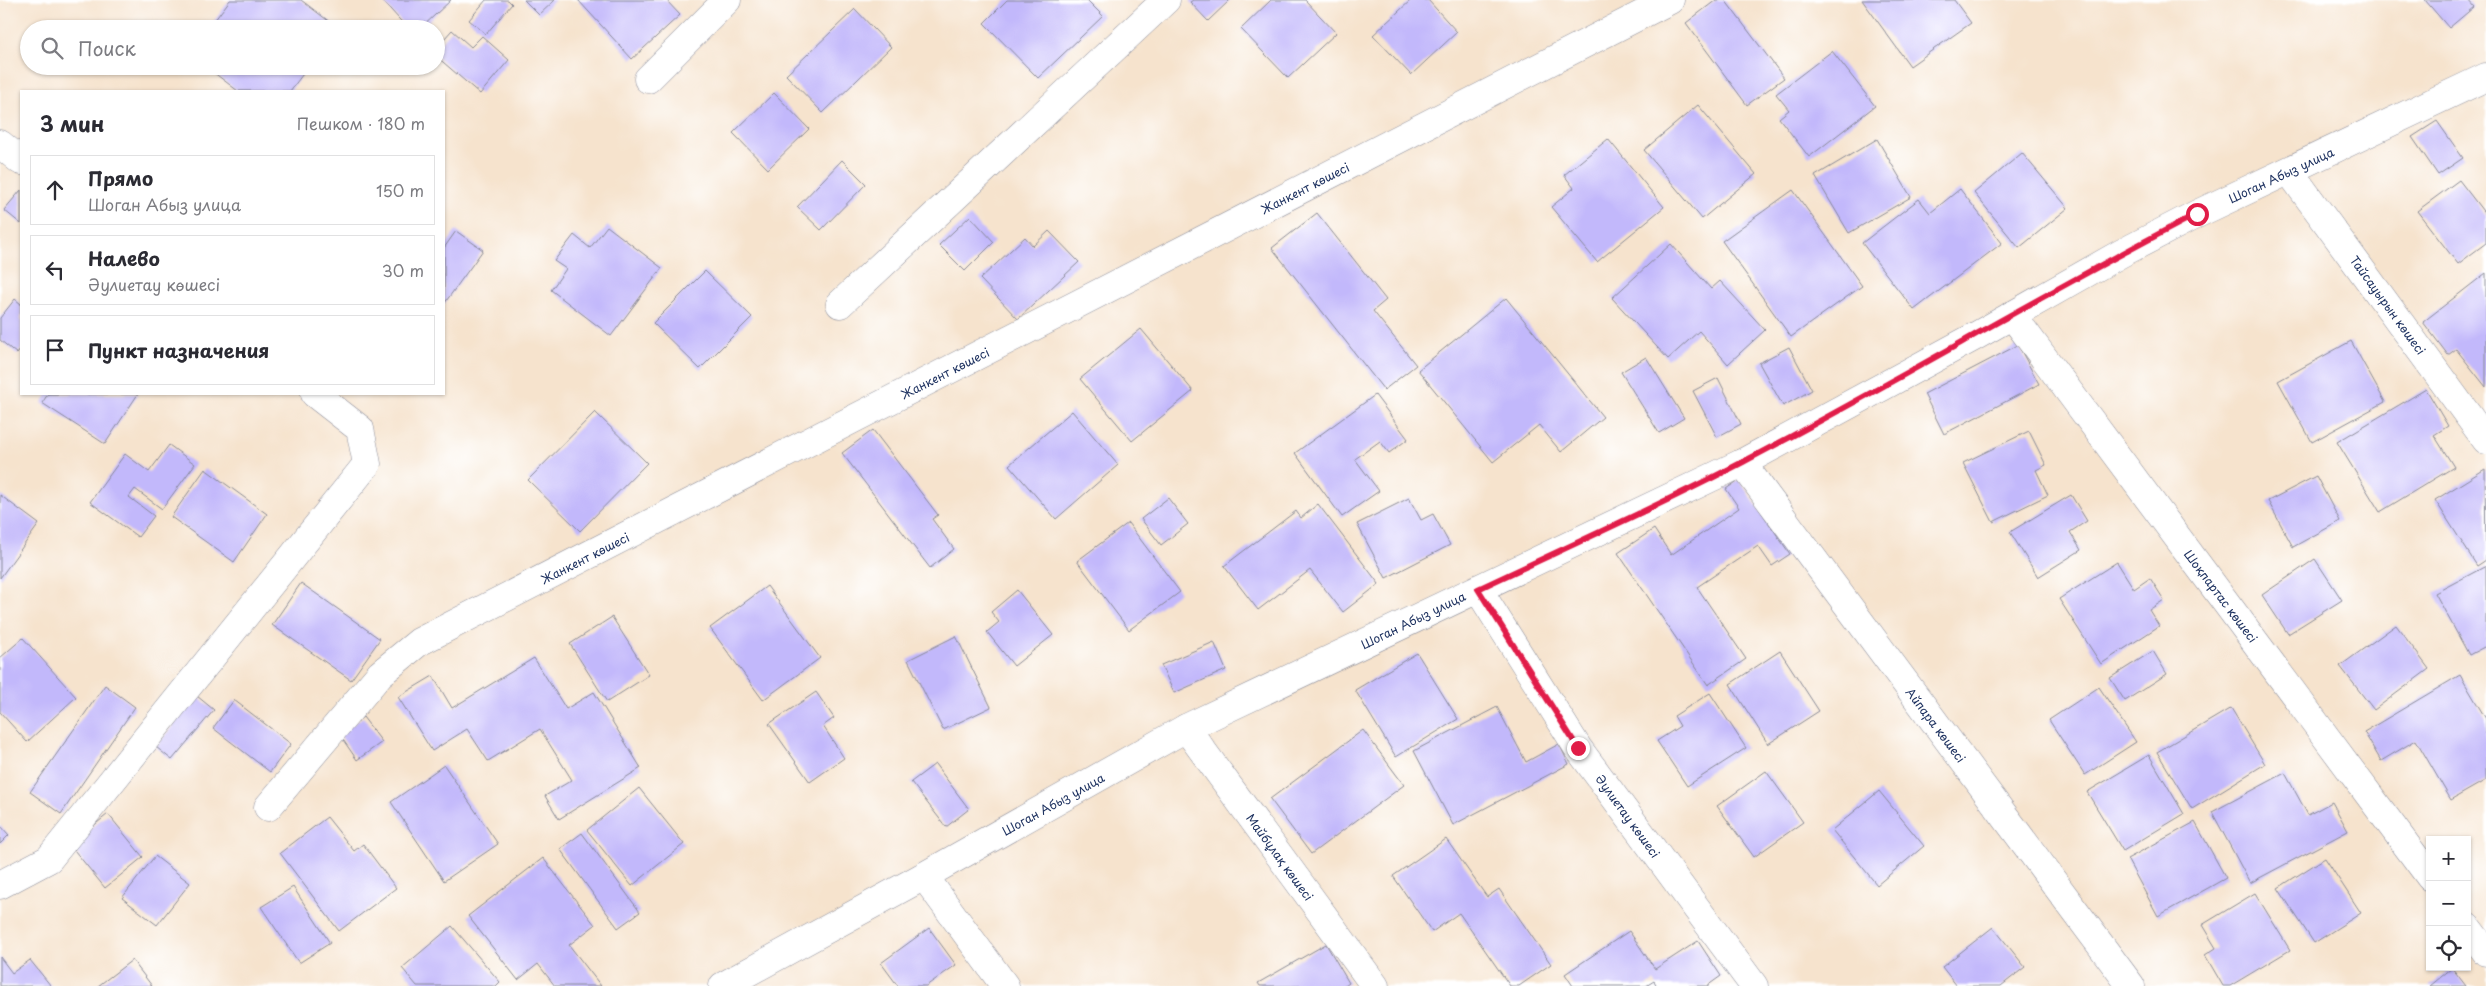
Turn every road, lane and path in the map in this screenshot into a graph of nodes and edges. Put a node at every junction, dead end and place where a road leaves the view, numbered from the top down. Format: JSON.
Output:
{"nodes":[{"id":1,"x":727,"y":0,"type":"edge"},
{"id":2,"x":1166,"y":0,"type":"edge"},
{"id":3,"x":1670,"y":0,"type":"edge"},
{"id":4,"x":2486,"y":77,"type":"edge"},
{"id":5,"x":648,"y":79,"type":"dead end"},
{"id":6,"x":0,"y":144,"type":"edge"},
{"id":7,"x":20,"y":160,"type":"edge"},
{"id":8,"x":2289,"y":171,"type":"junction"},
{"id":9,"x":840,"y":304,"type":"dead end"},
{"id":10,"x":2012,"y":315,"type":"junction"},
{"id":11,"x":316,"y":395,"type":"edge"},
{"id":12,"x":2486,"y":440,"type":"edge"},
{"id":13,"x":1742,"y":463,"type":"junction"},
{"id":14,"x":1478,"y":589,"type":"junction"},
{"id":15,"x":1186,"y":728,"type":"junction"},
{"id":16,"x":268,"y":807,"type":"dead end"},
{"id":17,"x":2426,"y":872,"type":"edge"},
{"id":18,"x":924,"y":876,"type":"junction"},
{"id":19,"x":0,"y":885,"type":"edge"},
{"id":20,"x":2471,"y":932,"type":"edge"},
{"id":21,"x":2486,"y":952,"type":"edge"},
{"id":22,"x":723,"y":986,"type":"edge"},
{"id":23,"x":1005,"y":986,"type":"edge"},
{"id":24,"x":1375,"y":986,"type":"edge"},
{"id":25,"x":1754,"y":986,"type":"edge"},
{"id":26,"x":2131,"y":986,"type":"edge"}],
"edges":[{"from":1,"to":5,"type":"street"},
{"from":2,"to":9,"type":"street"},
{"from":3,"to":16,"type":"street","name":"Жанкент көшесі"},
{"from":4,"to":8,"type":"street","name":"Шоган Абыз улица"},
{"from":6,"to":7,"type":"street"},
{"from":8,"to":10,"type":"street","name":"Шоган Абыз улица"},
{"from":8,"to":12,"type":"street","name":"Тайсауырын көшесі"},
{"from":10,"to":13,"type":"street","name":"Шоган Абыз улица"},
{"from":10,"to":17,"type":"street","name":"Шоқпартас көшесі"},
{"from":11,"to":19,"type":"street"},
{"from":13,"to":14,"type":"street","name":"Шоган Абыз улица"},
{"from":13,"to":26,"type":"street","name":"Айпара көшесі"},
{"from":14,"to":15,"type":"street","name":"Шоган Абыз улица"},
{"from":14,"to":25,"type":"street","name":"Әулиетау көшесі"},
{"from":15,"to":18,"type":"street","name":"Шоган Абыз улица"},
{"from":15,"to":24,"type":"street","name":"Майбұлақ көшесі"},
{"from":18,"to":22,"type":"street","name":"Шоган Абыз улица"},
{"from":18,"to":23,"type":"street"},
{"from":20,"to":21,"type":"street"}]}
